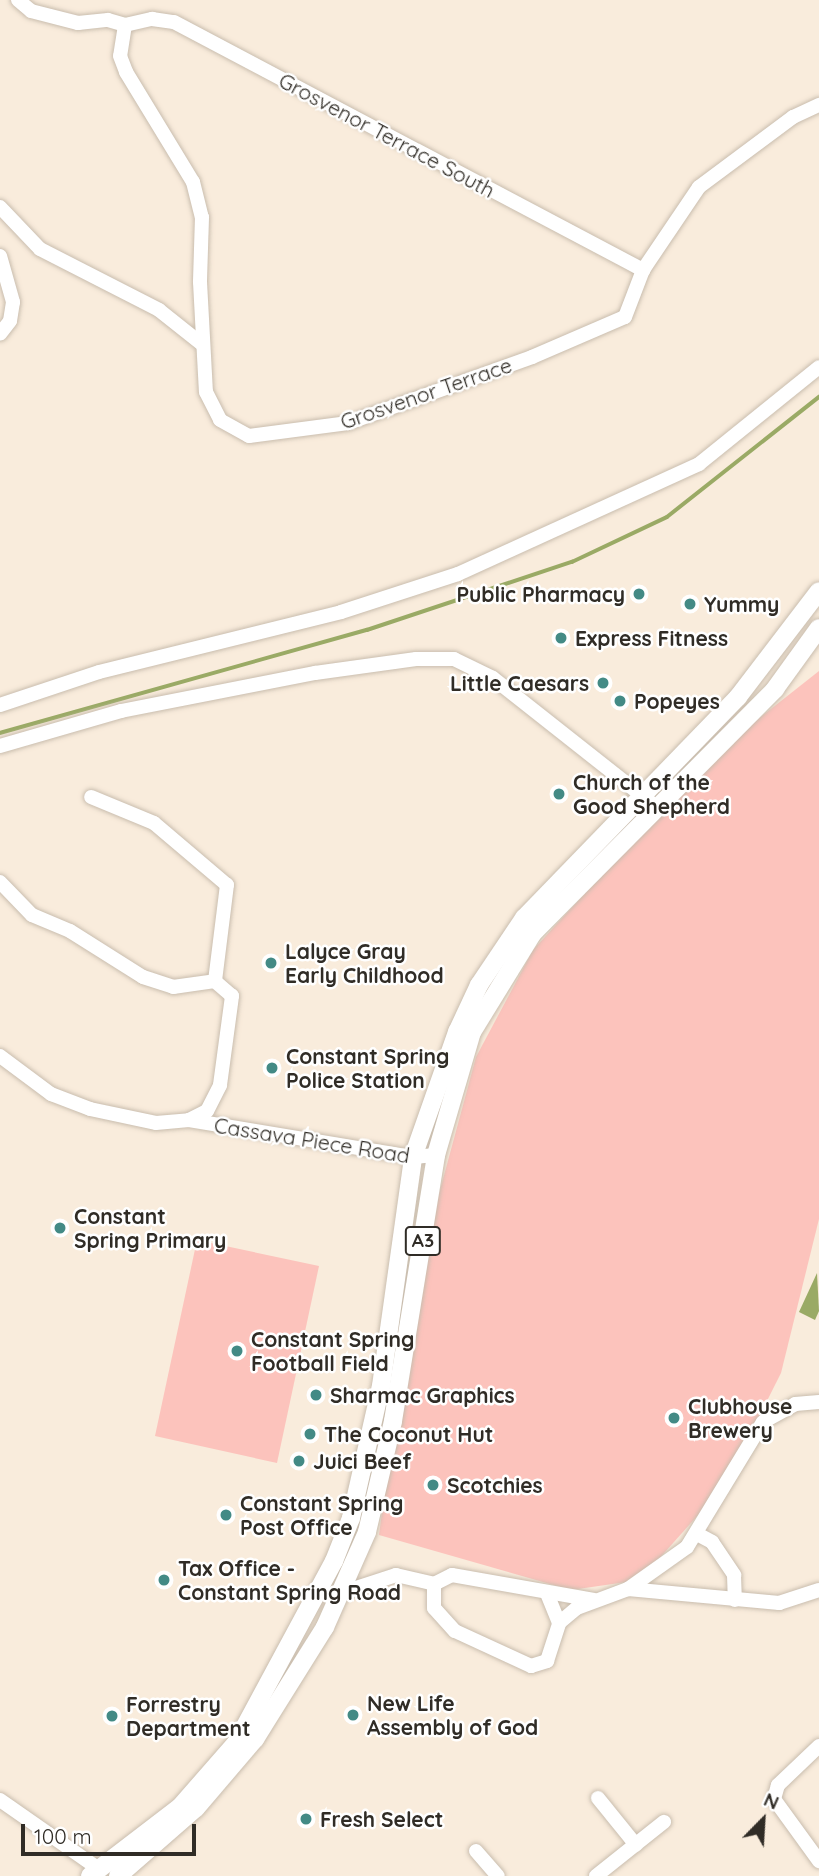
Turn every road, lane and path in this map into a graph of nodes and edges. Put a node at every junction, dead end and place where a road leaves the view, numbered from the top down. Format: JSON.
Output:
{"nodes":[{"id":1,"x":18,"y":0,"type":"edge"},
{"id":2,"x":125,"y":25,"type":"junction"},
{"id":3,"x":819,"y":105,"type":"edge"},
{"id":4,"x":0,"y":207,"type":"edge"},
{"id":5,"x":0,"y":256,"type":"edge"},
{"id":6,"x":643,"y":270,"type":"junction"},
{"id":7,"x":0,"y":334,"type":"edge"},
{"id":8,"x":203,"y":345,"type":"junction"},
{"id":9,"x":819,"y":367,"type":"edge"},
{"id":10,"x":819,"y":591,"type":"edge"},
{"id":11,"x":792,"y":627,"type":"junction"},
{"id":12,"x":817,"y":636,"type":"edge"},
{"id":13,"x":0,"y":705,"type":"edge"},
{"id":14,"x":0,"y":746,"type":"edge"},
{"id":15,"x":91,"y":797,"type":"dead end"},
{"id":16,"x":649,"y":801,"type":"junction"},
{"id":17,"x":0,"y":882,"type":"edge"},
{"id":18,"x":215,"y":981,"type":"junction"},
{"id":19,"x":0,"y":1056,"type":"edge"},
{"id":20,"x":188,"y":1120,"type":"junction"},
{"id":21,"x":436,"y":1155,"type":"junction"},
{"id":22,"x":413,"y":1157,"type":"junction"},
{"id":23,"x":819,"y":1402,"type":"edge"},
{"id":24,"x":699,"y":1535,"type":"junction"},
{"id":25,"x":434,"y":1584,"type":"junction"},
{"id":26,"x":628,"y":1589,"type":"junction"},
{"id":27,"x":819,"y":1590,"type":"edge"},
{"id":28,"x":547,"y":1593,"type":"junction"},
{"id":29,"x":341,"y":1594,"type":"junction"},
{"id":30,"x":595,"y":1600,"type":"junction"},
{"id":31,"x":735,"y":1600,"type":"junction"},
{"id":32,"x":559,"y":1623,"type":"junction"},
{"id":33,"x":819,"y":1746,"type":"edge"},
{"id":34,"x":598,"y":1798,"type":"dead end"},
{"id":35,"x":0,"y":1800,"type":"edge"},
{"id":36,"x":664,"y":1822,"type":"dead end"},
{"id":37,"x":636,"y":1845,"type":"junction"},
{"id":38,"x":476,"y":1851,"type":"dead end"},
{"id":39,"x":819,"y":1861,"type":"edge"},
{"id":40,"x":94,"y":1872,"type":"edge"},
{"id":41,"x":118,"y":1876,"type":"edge"},
{"id":42,"x":498,"y":1876,"type":"edge"},
{"id":43,"x":596,"y":1876,"type":"edge"}],
"edges":[{"from":1,"to":2,"type":"street","name":"Grosvenor Terrace South"},
{"from":2,"to":6,"type":"street","name":"Grosvenor Terrace South"},
{"from":2,"to":8,"type":"street","name":"Grosvenor Terrace"},
{"from":3,"to":6,"type":"street","name":"Grosvenor Terrace"},
{"from":4,"to":8,"type":"street"},
{"from":5,"to":7,"type":"street"},
{"from":6,"to":8,"type":"street","name":"Grosvenor Terrace"},
{"from":9,"to":13,"type":"street"},
{"from":10,"to":11,"type":"main road","number":"A3"},
{"from":11,"to":12,"type":"main road"},
{"from":11,"to":16,"type":"main road","number":"A3"},
{"from":12,"to":16,"type":"main road","number":"A3"},
{"from":14,"to":16,"type":"street"},
{"from":15,"to":18,"type":"street"},
{"from":16,"to":21,"type":"main road","number":"A3"},
{"from":16,"to":22,"type":"main road","number":"A3"},
{"from":17,"to":18,"type":"street"},
{"from":18,"to":20,"type":"street","name":"Cassava Piece Road"},
{"from":19,"to":20,"type":"street","name":"Cassava Piece Road"},
{"from":20,"to":22,"type":"street","name":"Cassava Piece Road"},
{"from":21,"to":22,"type":"street","name":"Cassava Piece Road"},
{"from":21,"to":29,"type":"main road","number":"A3"},
{"from":22,"to":40,"type":"main road","number":"A3"},
{"from":23,"to":24,"type":"street"},
{"from":24,"to":26,"type":"street"},
{"from":24,"to":31,"type":"street"},
{"from":25,"to":28,"type":"street"},
{"from":25,"to":29,"type":"street"},
{"from":25,"to":32,"type":"street"},
{"from":26,"to":30,"type":"street"},
{"from":26,"to":31,"type":"street"},
{"from":27,"to":31,"type":"street"},
{"from":28,"to":30,"type":"street"},
{"from":28,"to":32,"type":"street"},
{"from":29,"to":41,"type":"main road","number":"A3"},
{"from":30,"to":32,"type":"street"},
{"from":33,"to":39,"type":"street"},
{"from":34,"to":37,"type":"street"},
{"from":35,"to":40,"type":"street"},
{"from":36,"to":37,"type":"street"},
{"from":37,"to":43,"type":"street"},
{"from":38,"to":42,"type":"street"}]}
